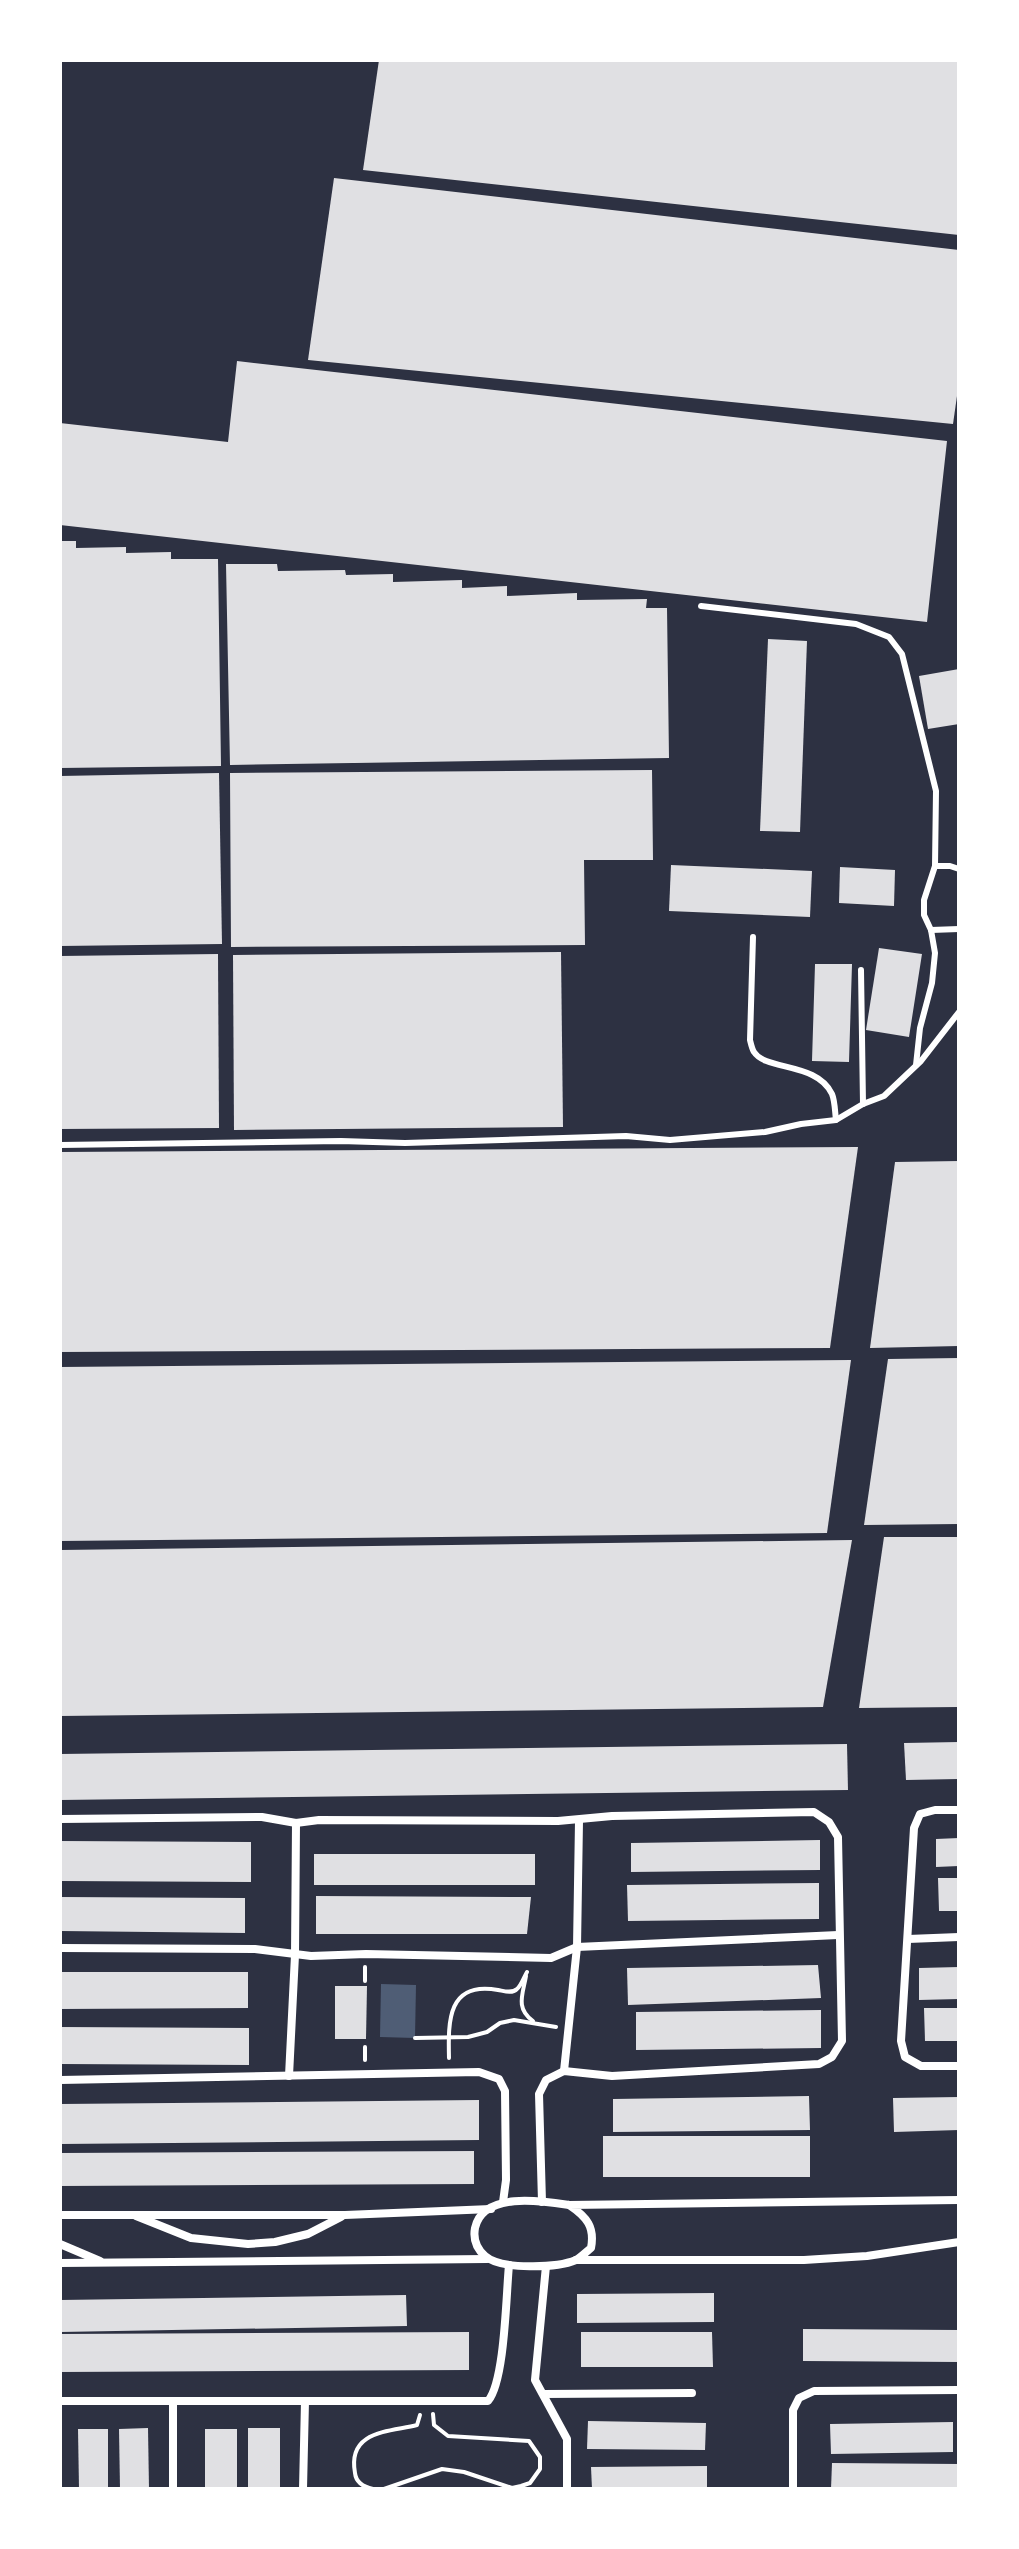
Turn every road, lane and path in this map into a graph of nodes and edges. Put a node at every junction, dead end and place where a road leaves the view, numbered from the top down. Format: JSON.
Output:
{"nodes":[{"id":1,"x":701,"y":606,"type":"dead end"},
{"id":2,"x":935,"y":866,"type":"junction"},
{"id":3,"x":959,"y":869,"type":"edge"},
{"id":4,"x":959,"y":929,"type":"edge"},
{"id":5,"x":931,"y":930,"type":"junction"},
{"id":6,"x":753,"y":937,"type":"dead end"},
{"id":7,"x":861,"y":970,"type":"dead end"},
{"id":8,"x":959,"y":1012,"type":"edge"},
{"id":9,"x":915,"y":1067,"type":"junction"},
{"id":10,"x":863,"y":1104,"type":"junction"},
{"id":11,"x":836,"y":1120,"type":"junction"},
{"id":12,"x":60,"y":1145,"type":"edge"},
{"id":13,"x":959,"y":1810,"type":"edge"},
{"id":14,"x":60,"y":1819,"type":"edge"},
{"id":15,"x":579,"y":1821,"type":"junction"},
{"id":16,"x":296,"y":1823,"type":"junction"},
{"id":17,"x":838,"y":1935,"type":"junction"},
{"id":18,"x":959,"y":1937,"type":"edge"},
{"id":19,"x":908,"y":1939,"type":"junction"},
{"id":20,"x":577,"y":1947,"type":"junction"},
{"id":21,"x":60,"y":1948,"type":"edge"},
{"id":22,"x":295,"y":1955,"type":"junction"},
{"id":23,"x":526,"y":1957,"type":"junction"},
{"id":24,"x":527,"y":1973,"type":"junction"},
{"id":25,"x":536,"y":2024,"type":"junction"},
{"id":26,"x":568,"y":2029,"type":"junction"},
{"id":27,"x":448,"y":2037,"type":"junction"},
{"id":28,"x":415,"y":2038,"type":"dead end"},
{"id":29,"x":959,"y":2066,"type":"edge"},
{"id":30,"x":564,"y":2071,"type":"junction"},
{"id":31,"x":449,"y":2072,"type":"junction"},
{"id":32,"x":289,"y":2076,"type":"junction"},
{"id":33,"x":60,"y":2080,"type":"edge"},
{"id":34,"x":959,"y":2200,"type":"edge"},
{"id":35,"x":503,"y":2202,"type":"junction"},
{"id":36,"x":542,"y":2202,"type":"junction"},
{"id":37,"x":569,"y":2205,"type":"junction"},
{"id":38,"x":491,"y":2209,"type":"junction"},
{"id":39,"x":129,"y":2214,"type":"junction"},
{"id":40,"x":60,"y":2215,"type":"edge"},
{"id":41,"x":345,"y":2215,"type":"junction"},
{"id":42,"x":959,"y":2242,"type":"edge"},
{"id":43,"x":60,"y":2244,"type":"edge"},
{"id":44,"x":488,"y":2259,"type":"junction"},
{"id":45,"x":575,"y":2260,"type":"junction"},
{"id":46,"x":101,"y":2262,"type":"junction"},
{"id":47,"x":60,"y":2263,"type":"edge"},
{"id":48,"x":509,"y":2265,"type":"junction"},
{"id":49,"x":546,"y":2266,"type":"junction"},
{"id":50,"x":959,"y":2390,"type":"edge"},
{"id":51,"x":692,"y":2393,"type":"dead end"},
{"id":52,"x":544,"y":2394,"type":"junction"},
{"id":53,"x":60,"y":2401,"type":"edge"},
{"id":54,"x":173,"y":2401,"type":"junction"},
{"id":55,"x":305,"y":2401,"type":"junction"},
{"id":56,"x":420,"y":2401,"type":"junction"},
{"id":57,"x":432,"y":2401,"type":"junction"},
{"id":58,"x":173,"y":2489,"type":"edge"},
{"id":59,"x":303,"y":2489,"type":"edge"},
{"id":60,"x":373,"y":2489,"type":"edge"},
{"id":61,"x":384,"y":2489,"type":"edge"},
{"id":62,"x":567,"y":2489,"type":"edge"},
{"id":63,"x":793,"y":2489,"type":"edge"}],
"edges":[{"from":1,"to":2,"type":"lane"},
{"from":2,"to":3,"type":"lane"},
{"from":2,"to":5,"type":"lane"},
{"from":4,"to":5,"type":"lane"},
{"from":5,"to":9,"type":"lane"},
{"from":6,"to":11,"type":"lane"},
{"from":7,"to":10,"type":"lane"},
{"from":8,"to":9,"type":"lane"},
{"from":9,"to":10,"type":"lane"},
{"from":10,"to":11,"type":"lane"},
{"from":11,"to":12,"type":"lane"},
{"from":13,"to":19,"type":"street"},
{"from":14,"to":16,"type":"street"},
{"from":15,"to":16,"type":"street"},
{"from":15,"to":17,"type":"street"},
{"from":15,"to":20,"type":"street"},
{"from":16,"to":22,"type":"street"},
{"from":17,"to":20,"type":"street"},
{"from":17,"to":30,"type":"street"},
{"from":18,"to":19,"type":"street"},
{"from":19,"to":29,"type":"street"},
{"from":20,"to":23,"type":"street"},
{"from":20,"to":26,"type":"street"},
{"from":21,"to":22,"type":"street"},
{"from":22,"to":23,"type":"street"},
{"from":22,"to":32,"type":"street"},
{"from":23,"to":24,"type":"path"},
{"from":24,"to":25,"type":"path"},
{"from":24,"to":27,"type":"path"},
{"from":25,"to":26,"type":"path"},
{"from":25,"to":27,"type":"path"},
{"from":26,"to":30,"type":"street"},
{"from":27,"to":28,"type":"path"},
{"from":27,"to":31,"type":"path"},
{"from":30,"to":36,"type":"street"},
{"from":31,"to":32,"type":"street"},
{"from":31,"to":35,"type":"street"},
{"from":32,"to":33,"type":"street"},
{"from":34,"to":37,"type":"street"},
{"from":35,"to":36,"type":"street"},
{"from":35,"to":38,"type":"street"},
{"from":36,"to":37,"type":"street"},
{"from":37,"to":45,"type":"street"},
{"from":38,"to":41,"type":"street"},
{"from":38,"to":44,"type":"street"},
{"from":39,"to":40,"type":"street"},
{"from":39,"to":41,"type":"street"},
{"from":39,"to":41,"type":"street"},
{"from":42,"to":45,"type":"street"},
{"from":43,"to":46,"type":"street"},
{"from":44,"to":46,"type":"street"},
{"from":44,"to":48,"type":"street"},
{"from":45,"to":49,"type":"street"},
{"from":46,"to":47,"type":"street"},
{"from":48,"to":49,"type":"street"},
{"from":48,"to":57,"type":"street"},
{"from":49,"to":52,"type":"street"},
{"from":50,"to":63,"type":"street"},
{"from":51,"to":52,"type":"street"},
{"from":52,"to":62,"type":"street"},
{"from":53,"to":54,"type":"street"},
{"from":54,"to":55,"type":"street"},
{"from":54,"to":58,"type":"street"},
{"from":55,"to":56,"type":"street"},
{"from":55,"to":59,"type":"street"},
{"from":56,"to":57,"type":"street"},
{"from":56,"to":60,"type":"path"},
{"from":57,"to":61,"type":"path"}]}
